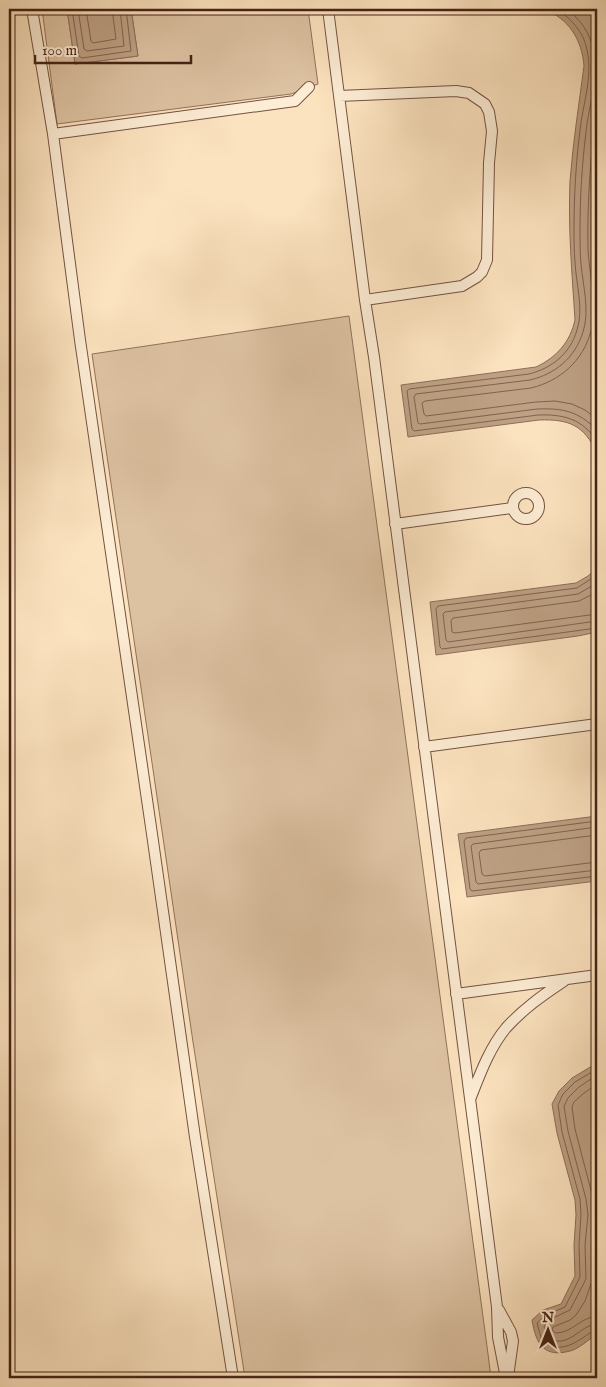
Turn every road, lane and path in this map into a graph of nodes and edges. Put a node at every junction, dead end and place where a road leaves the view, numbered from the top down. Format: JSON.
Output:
{"nodes":[{"id":1,"x":32,"y":9,"type":"edge"},
{"id":2,"x":328,"y":9,"type":"edge"},
{"id":3,"x":309,"y":87,"type":"dead end"},
{"id":4,"x":340,"y":96,"type":"junction"},
{"id":5,"x":53,"y":134,"type":"junction"},
{"id":6,"x":365,"y":300,"type":"junction"},
{"id":7,"x":512,"y":508,"type":"dead end"},
{"id":8,"x":395,"y":524,"type":"junction"},
{"id":9,"x":597,"y":724,"type":"edge"},
{"id":10,"x":424,"y":747,"type":"junction"},
{"id":11,"x":597,"y":975,"type":"edge"},
{"id":12,"x":564,"y":981,"type":"junction"},
{"id":13,"x":456,"y":994,"type":"junction"},
{"id":14,"x":471,"y":1098,"type":"junction"},
{"id":15,"x":233,"y":1378,"type":"edge"},
{"id":16,"x":507,"y":1378,"type":"edge"}],
"edges":[{"from":1,"to":5,"type":"street"},
{"from":2,"to":4,"type":"street"},
{"from":3,"to":5,"type":"street"},
{"from":4,"to":6,"type":"street"},
{"from":4,"to":6,"type":"street"},
{"from":5,"to":15,"type":"street"},
{"from":6,"to":8,"type":"street"},
{"from":7,"to":8,"type":"street"},
{"from":8,"to":10,"type":"street"},
{"from":9,"to":10,"type":"street"},
{"from":10,"to":13,"type":"street"},
{"from":11,"to":12,"type":"street"},
{"from":12,"to":13,"type":"street"},
{"from":12,"to":14,"type":"street"},
{"from":13,"to":14,"type":"street"},
{"from":14,"to":16,"type":"street"}]}
